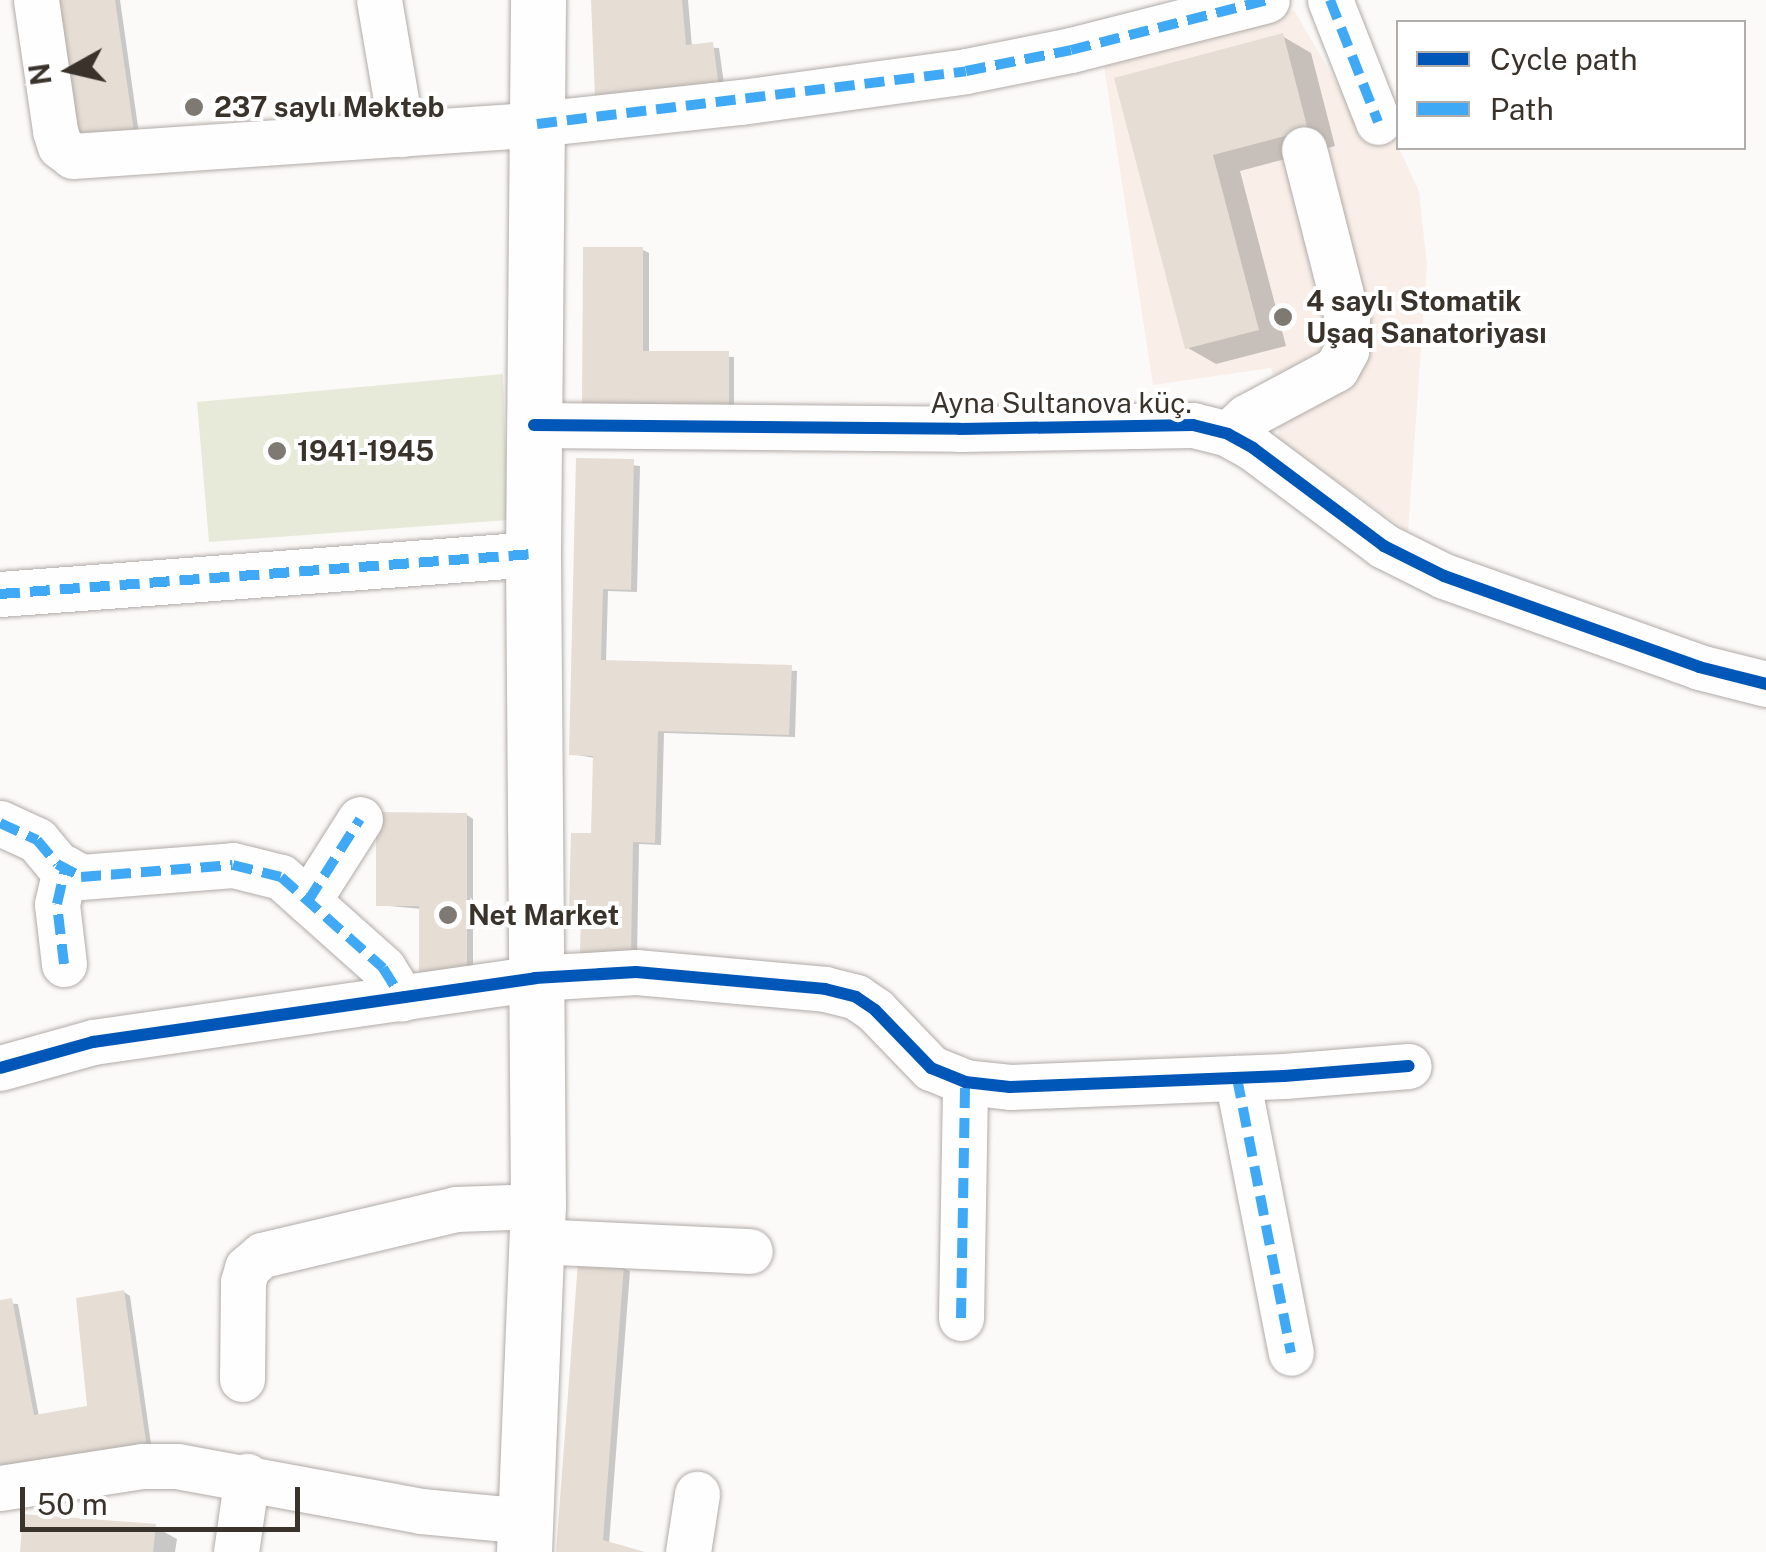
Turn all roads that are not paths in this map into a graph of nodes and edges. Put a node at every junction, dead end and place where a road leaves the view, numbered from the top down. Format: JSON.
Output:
{"nodes":[{"id":1,"x":36,"y":0,"type":"edge"},
{"id":2,"x":379,"y":0,"type":"edge"},
{"id":3,"x":538,"y":0,"type":"edge"},
{"id":4,"x":1267,"y":0,"type":"edge"},
{"id":5,"x":1330,"y":0,"type":"edge"},
{"id":6,"x":1378,"y":122,"type":"dead end"},
{"id":7,"x":537,"y":124,"type":"junction"},
{"id":8,"x":402,"y":134,"type":"junction"},
{"id":9,"x":1304,"y":150,"type":"dead end"},
{"id":10,"x":534,"y":425,"type":"junction"},
{"id":11,"x":1228,"y":434,"type":"junction"},
{"id":12,"x":533,"y":554,"type":"junction"},
{"id":13,"x":0,"y":594,"type":"edge"},
{"id":14,"x":1766,"y":684,"type":"edge"},
{"id":15,"x":360,"y":819,"type":"dead end"},
{"id":16,"x":0,"y":823,"type":"edge"},
{"id":17,"x":64,"y":868,"type":"junction"},
{"id":18,"x":308,"y":902,"type":"junction"},
{"id":19,"x":64,"y":964,"type":"dead end"},
{"id":20,"x":535,"y":978,"type":"junction"},
{"id":21,"x":402,"y":1000,"type":"junction"},
{"id":22,"x":1409,"y":1066,"type":"dead end"},
{"id":23,"x":0,"y":1068,"type":"edge"},
{"id":24,"x":1238,"y":1078,"type":"junction"},
{"id":25,"x":965,"y":1082,"type":"junction"},
{"id":26,"x":537,"y":1223,"type":"junction"},
{"id":27,"x":750,"y":1251,"type":"dead end"},
{"id":28,"x":961,"y":1318,"type":"dead end"},
{"id":29,"x":1291,"y":1353,"type":"dead end"},
{"id":30,"x":242,"y":1378,"type":"dead end"},
{"id":31,"x":247,"y":1476,"type":"junction"},
{"id":32,"x":0,"y":1488,"type":"edge"},
{"id":33,"x":696,"y":1494,"type":"dead end"},
{"id":34,"x":526,"y":1537,"type":"edge"},
{"id":35,"x":236,"y":1552,"type":"edge"},
{"id":36,"x":688,"y":1552,"type":"edge"}],
"edges":[{"from":1,"to":8,"type":"street"},
{"from":2,"to":8,"type":"street"},
{"from":3,"to":7,"type":"main road"},
{"from":4,"to":7,"type":"street"},
{"from":5,"to":6,"type":"street"},
{"from":7,"to":8,"type":"street"},
{"from":7,"to":10,"type":"main road"},
{"from":9,"to":11,"type":"street"},
{"from":10,"to":11,"type":"street","name":"Ayna Sultanova küç."},
{"from":10,"to":12,"type":"main road"},
{"from":11,"to":14,"type":"street","name":"Ayna Sultanova küç."},
{"from":12,"to":13,"type":"street"},
{"from":12,"to":20,"type":"main road"},
{"from":15,"to":18,"type":"street"},
{"from":16,"to":17,"type":"street"},
{"from":17,"to":18,"type":"street"},
{"from":17,"to":19,"type":"street"},
{"from":18,"to":21,"type":"street"},
{"from":20,"to":21,"type":"street"},
{"from":20,"to":25,"type":"street"},
{"from":20,"to":26,"type":"main road"},
{"from":21,"to":23,"type":"street"},
{"from":22,"to":24,"type":"street"},
{"from":24,"to":25,"type":"street"},
{"from":24,"to":29,"type":"street"},
{"from":25,"to":28,"type":"street"},
{"from":26,"to":27,"type":"street"},
{"from":26,"to":30,"type":"street"},
{"from":26,"to":34,"type":"main road"},
{"from":31,"to":32,"type":"street"},
{"from":31,"to":34,"type":"street"},
{"from":31,"to":35,"type":"street"},
{"from":33,"to":36,"type":"street"}]}
